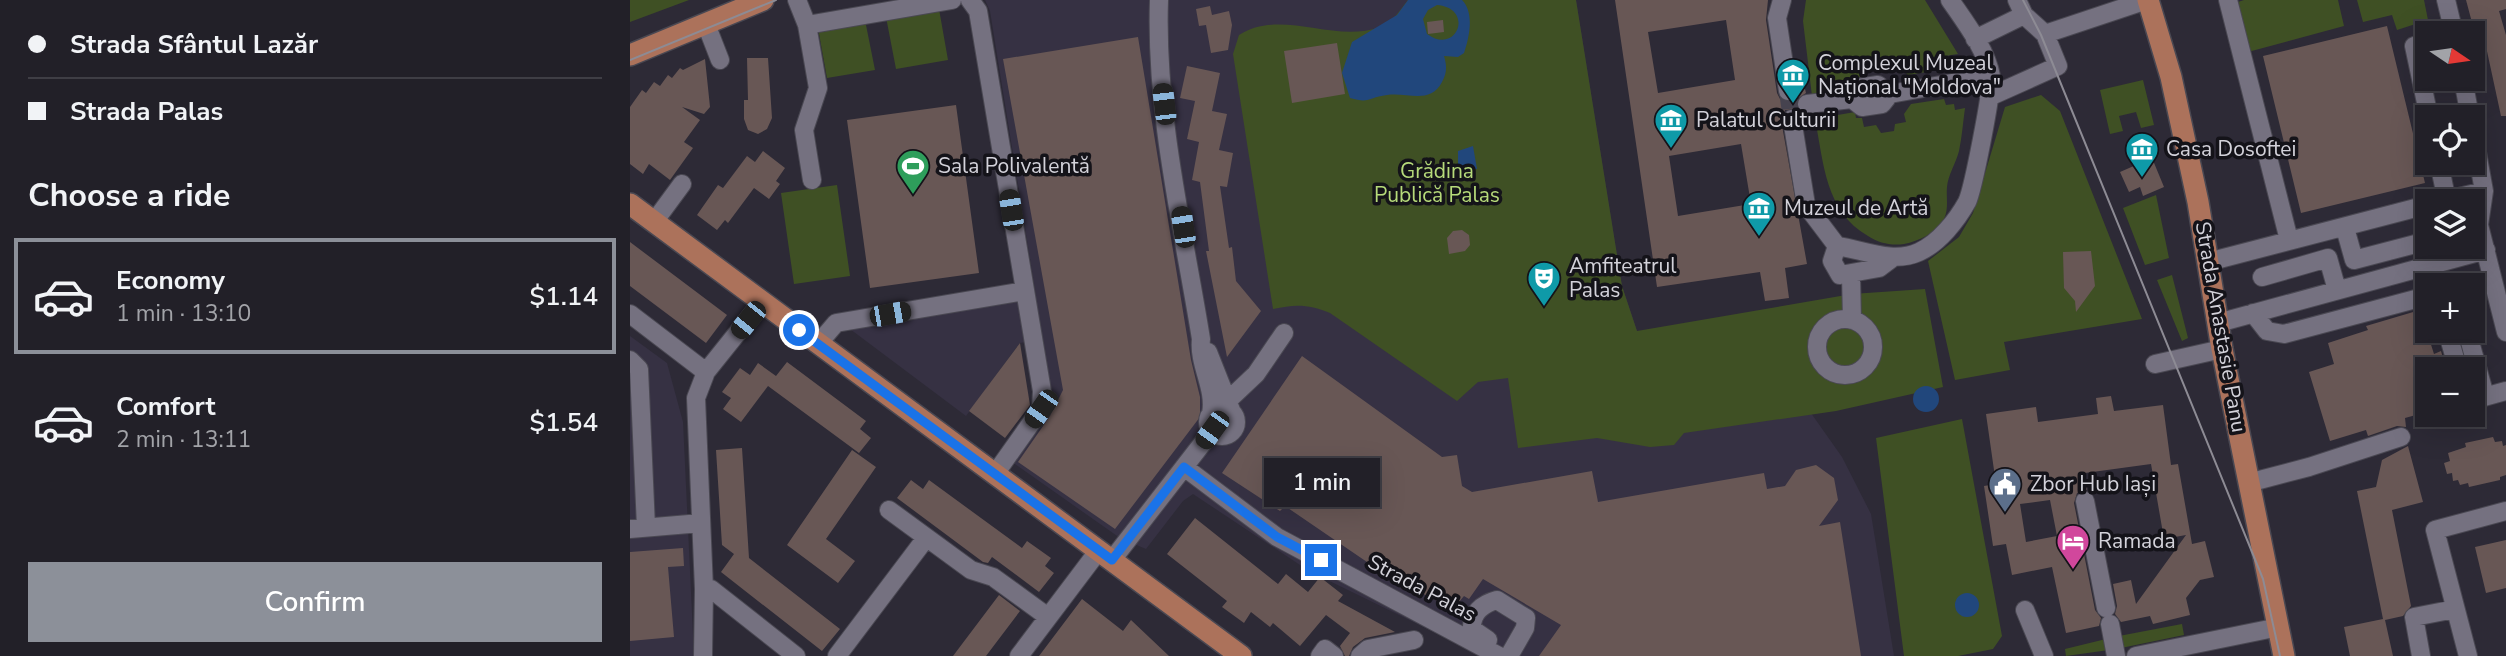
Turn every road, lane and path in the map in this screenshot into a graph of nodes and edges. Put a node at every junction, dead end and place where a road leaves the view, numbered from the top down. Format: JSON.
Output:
{"nodes":[{"id":1,"x":763,"y":0,"type":"edge"},
{"id":2,"x":797,"y":0,"type":"edge"},
{"id":3,"x":952,"y":0,"type":"edge"},
{"id":4,"x":970,"y":0,"type":"edge"},
{"id":5,"x":1159,"y":0,"type":"edge"},
{"id":6,"x":1950,"y":0,"type":"edge"},
{"id":7,"x":2147,"y":0,"type":"edge"},
{"id":8,"x":2228,"y":0,"type":"edge"},
{"id":9,"x":2446,"y":0,"type":"edge"},
{"id":10,"x":2020,"y":7,"type":"edge"},
{"id":11,"x":1780,"y":9,"type":"edge"},
{"id":12,"x":2451,"y":21,"type":"edge"},
{"id":13,"x":706,"y":24,"type":"junction"},
{"id":14,"x":807,"y":25,"type":"junction"},
{"id":15,"x":2045,"y":34,"type":"junction"},
{"id":16,"x":1975,"y":38,"type":"junction"},
{"id":17,"x":630,"y":55,"type":"edge"},
{"id":18,"x":720,"y":60,"type":"dead end"},
{"id":19,"x":1991,"y":76,"type":"junction"},
{"id":20,"x":1787,"y":91,"type":"tunnel mouth"},
{"id":21,"x":1989,"y":97,"type":"junction"},
{"id":22,"x":1807,"y":104,"type":"dead end"},
{"id":23,"x":1792,"y":118,"type":"tunnel mouth"},
{"id":24,"x":812,"y":180,"type":"dead end"},
{"id":25,"x":682,"y":184,"type":"dead end"},
{"id":26,"x":630,"y":204,"type":"edge"},
{"id":27,"x":2415,"y":208,"type":"edge"},
{"id":28,"x":654,"y":222,"type":"junction"},
{"id":29,"x":2345,"y":228,"type":"junction"},
{"id":30,"x":2289,"y":240,"type":"junction"},
{"id":31,"x":2415,"y":244,"type":"edge"},
{"id":32,"x":1836,"y":246,"type":"junction"},
{"id":33,"x":2485,"y":246,"type":"edge"},
{"id":34,"x":2486,"y":250,"type":"junction"},
{"id":35,"x":1891,"y":259,"type":"junction"},
{"id":36,"x":2208,"y":262,"type":"junction"},
{"id":37,"x":1851,"y":275,"type":"junction"},
{"id":38,"x":2262,"y":277,"type":"dead end"},
{"id":39,"x":2337,"y":290,"type":"junction"},
{"id":40,"x":1024,"y":291,"type":"junction"},
{"id":41,"x":2415,"y":299,"type":"edge"},
{"id":42,"x":762,"y":302,"type":"junction"},
{"id":43,"x":2253,"y":313,"type":"junction"},
{"id":44,"x":630,"y":314,"type":"edge"},
{"id":45,"x":1852,"y":320,"type":"dead end"},
{"id":46,"x":2218,"y":323,"type":"junction"},
{"id":47,"x":2506,"y":332,"type":"edge"},
{"id":48,"x":1284,"y":333,"type":"dead end"},
{"id":49,"x":818,"y":344,"type":"junction"},
{"id":50,"x":2222,"y":349,"type":"junction"},
{"id":51,"x":630,"y":360,"type":"edge"},
{"id":52,"x":2155,"y":364,"type":"dead end"},
{"id":53,"x":706,"y":372,"type":"junction"},
{"id":54,"x":2506,"y":391,"type":"edge"},
{"id":55,"x":2485,"y":396,"type":"edge"},
{"id":56,"x":1220,"y":417,"type":"junction"},
{"id":57,"x":2401,"y":437,"type":"dead end"},
{"id":58,"x":1184,"y":467,"type":"junction"},
{"id":59,"x":995,"y":474,"type":"junction"},
{"id":60,"x":2249,"y":483,"type":"junction"},
{"id":61,"x":2085,"y":501,"type":"dead end"},
{"id":62,"x":889,"y":510,"type":"dead end"},
{"id":63,"x":2506,"y":511,"type":"edge"},
{"id":64,"x":701,"y":523,"type":"junction"},
{"id":65,"x":638,"y":528,"type":"edge"},
{"id":66,"x":926,"y":537,"type":"junction"},
{"id":67,"x":1105,"y":555,"type":"junction"},
{"id":68,"x":704,"y":589,"type":"junction"},
{"id":69,"x":2455,"y":609,"type":"junction"},
{"id":70,"x":2025,"y":610,"type":"dead end"},
{"id":71,"x":1048,"y":617,"type":"junction"},
{"id":72,"x":2279,"y":627,"type":"junction"},
{"id":73,"x":1414,"y":640,"type":"dead end"},
{"id":74,"x":1494,"y":653,"type":"edge"},
{"id":75,"x":703,"y":656,"type":"edge"},
{"id":76,"x":796,"y":656,"type":"edge"},
{"id":77,"x":837,"y":656,"type":"edge"},
{"id":78,"x":1019,"y":656,"type":"edge"},
{"id":79,"x":1241,"y":656,"type":"edge"},
{"id":80,"x":1320,"y":656,"type":"edge"},
{"id":81,"x":1334,"y":656,"type":"edge"},
{"id":82,"x":1360,"y":656,"type":"edge"},
{"id":83,"x":1509,"y":656,"type":"edge"},
{"id":84,"x":2044,"y":656,"type":"edge"},
{"id":85,"x":2116,"y":656,"type":"edge"},
{"id":86,"x":2136,"y":656,"type":"edge"},
{"id":87,"x":2284,"y":656,"type":"edge"},
{"id":88,"x":2421,"y":656,"type":"edge"},
{"id":89,"x":2468,"y":656,"type":"edge"}],
"edges":[{"from":1,"to":13,"type":"main road"},
{"from":2,"to":14,"type":"street"},
{"from":3,"to":14,"type":"street"},
{"from":4,"to":40,"type":"street"},
{"from":5,"to":56,"type":"street"},
{"from":6,"to":16,"type":"street"},
{"from":7,"to":15,"type":"street"},
{"from":7,"to":36,"type":"main road","name":"Strada Anastasie Panu"},
{"from":8,"to":30,"type":"street"},
{"from":9,"to":12,"type":"street"},
{"from":10,"to":15,"type":"street"},
{"from":10,"to":16,"type":"street"},
{"from":11,"to":20,"type":"street"},
{"from":13,"to":17,"type":"main road"},
{"from":13,"to":18,"type":"street"},
{"from":14,"to":24,"type":"street"},
{"from":15,"to":21,"type":"street"},
{"from":16,"to":19,"type":"street"},
{"from":19,"to":21,"type":"street"},
{"from":19,"to":22,"type":"street"},
{"from":21,"to":35,"type":"street"},
{"from":23,"to":32,"type":"street"},
{"from":25,"to":28,"type":"street"},
{"from":26,"to":28,"type":"main road"},
{"from":27,"to":29,"type":"street"},
{"from":28,"to":42,"type":"main road"},
{"from":29,"to":30,"type":"street"},
{"from":29,"to":31,"type":"street"},
{"from":30,"to":36,"type":"street"},
{"from":32,"to":35,"type":"street"},
{"from":32,"to":37,"type":"street"},
{"from":33,"to":34,"type":"street"},
{"from":34,"to":39,"type":"street"},
{"from":34,"to":47,"type":"street"},
{"from":35,"to":37,"type":"street"},
{"from":36,"to":46,"type":"main road","name":"Strada Anastasie Panu"},
{"from":37,"to":45,"type":"street"},
{"from":38,"to":39,"type":"street"},
{"from":39,"to":43,"type":"street"},
{"from":40,"to":49,"type":"street"},
{"from":40,"to":59,"type":"street"},
{"from":41,"to":43,"type":"street"},
{"from":42,"to":49,"type":"main road"},
{"from":42,"to":53,"type":"street"},
{"from":43,"to":46,"type":"street"},
{"from":44,"to":53,"type":"street"},
{"from":46,"to":50,"type":"main road","name":"Strada Anastasie Panu"},
{"from":48,"to":56,"type":"street"},
{"from":49,"to":59,"type":"main road"},
{"from":50,"to":52,"type":"street"},
{"from":50,"to":60,"type":"main road","name":"Strada Anastasie Panu"},
{"from":51,"to":65,"type":"street"},
{"from":53,"to":64,"type":"street"},
{"from":54,"to":55,"type":"street"},
{"from":56,"to":58,"type":"street"},
{"from":57,"to":60,"type":"street"},
{"from":58,"to":67,"type":"street"},
{"from":58,"to":74,"type":"street","name":"Strada Palas"},
{"from":59,"to":67,"type":"main road"},
{"from":60,"to":72,"type":"main road","name":"Strada Anastasie Panu"},
{"from":61,"to":85,"type":"street"},
{"from":62,"to":66,"type":"street"},
{"from":63,"to":69,"type":"street"},
{"from":64,"to":65,"type":"street"},
{"from":64,"to":68,"type":"street"},
{"from":66,"to":71,"type":"street"},
{"from":66,"to":77,"type":"street"},
{"from":67,"to":71,"type":"street"},
{"from":67,"to":79,"type":"main road"},
{"from":68,"to":75,"type":"street"},
{"from":68,"to":76,"type":"street"},
{"from":69,"to":88,"type":"street"},
{"from":69,"to":89,"type":"street"},
{"from":70,"to":84,"type":"street"},
{"from":71,"to":78,"type":"street"},
{"from":72,"to":86,"type":"street"},
{"from":72,"to":87,"type":"main road","name":"Strada Anastasie Panu"},
{"from":73,"to":82,"type":"street"},
{"from":74,"to":83,"type":"street"},
{"from":80,"to":81,"type":"street"}]}
